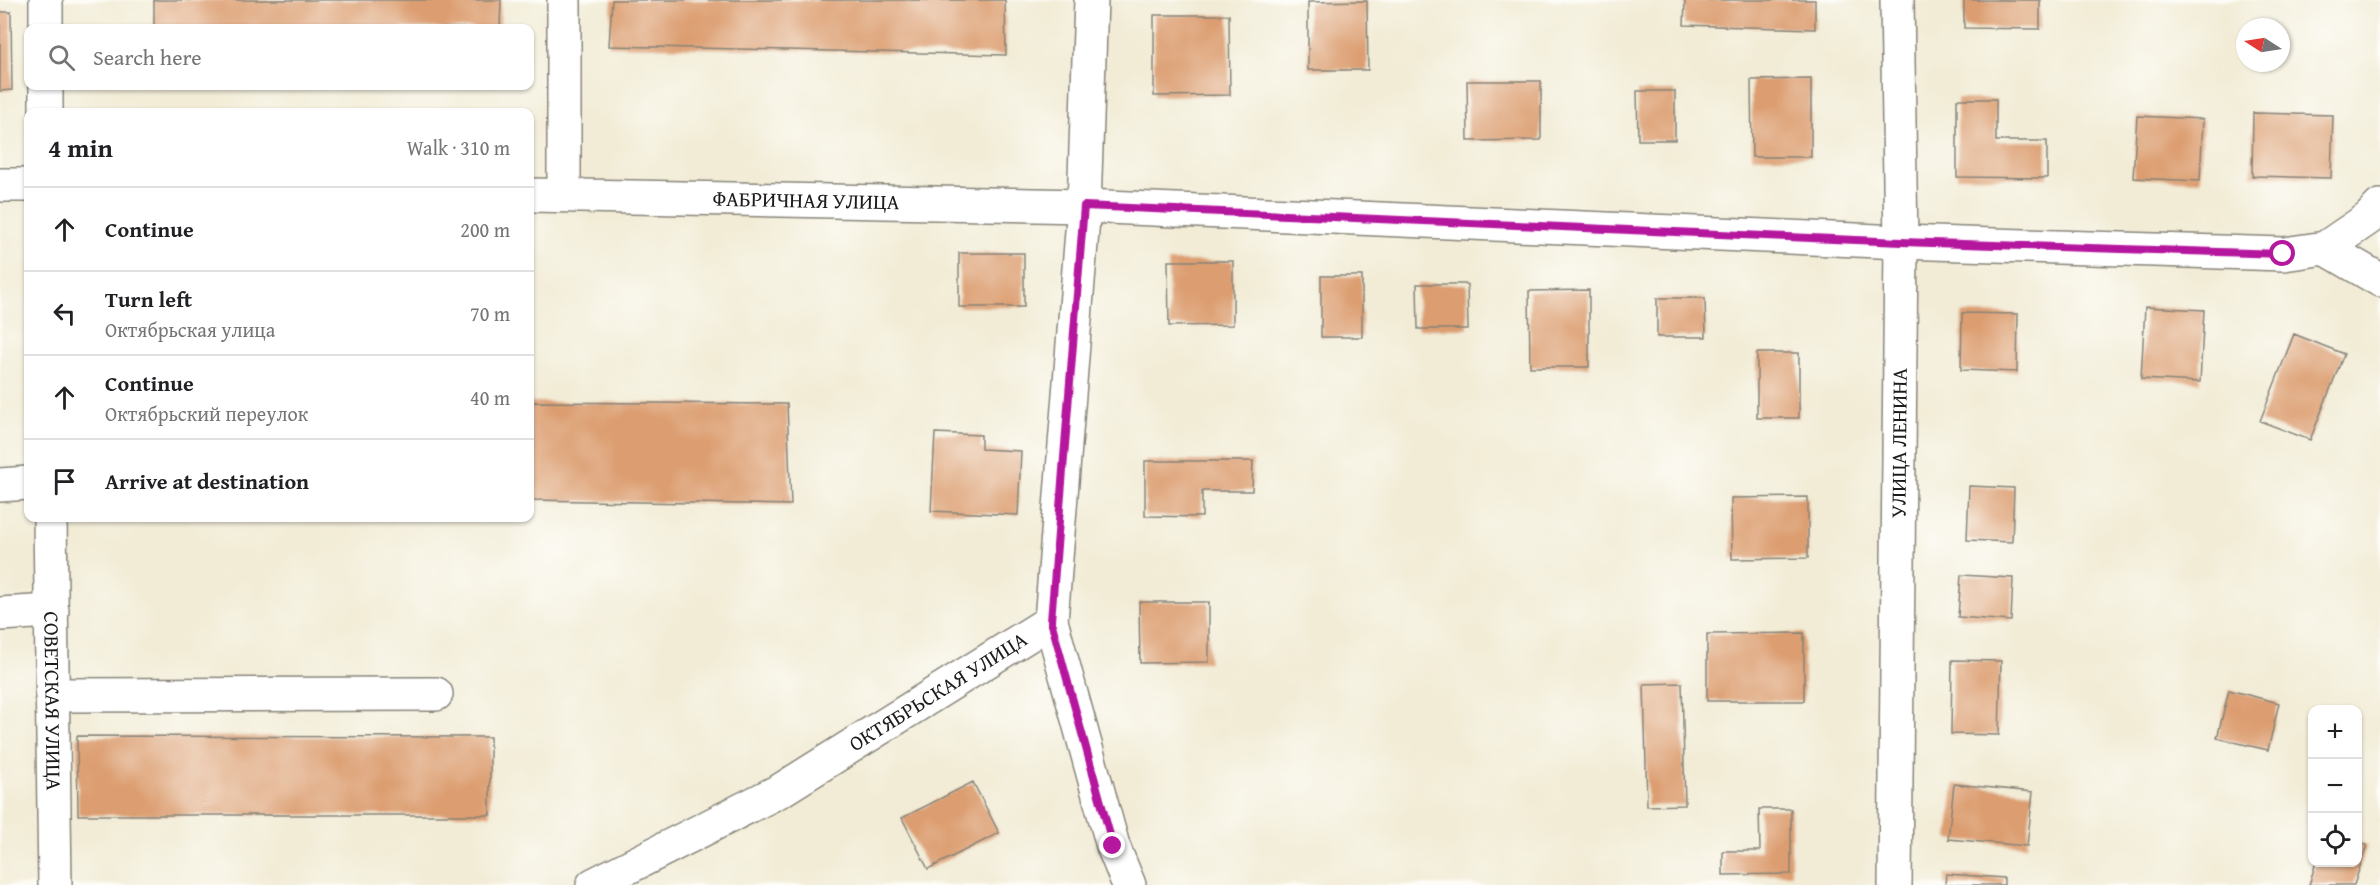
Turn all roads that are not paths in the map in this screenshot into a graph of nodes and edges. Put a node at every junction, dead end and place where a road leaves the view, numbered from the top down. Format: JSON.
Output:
{"nodes":[{"id":1,"x":46,"y":0,"type":"edge"},
{"id":2,"x":564,"y":0,"type":"edge"},
{"id":3,"x":1091,"y":0,"type":"edge"},
{"id":4,"x":1897,"y":0,"type":"edge"},
{"id":5,"x":46,"y":24,"type":"edge"},
{"id":6,"x":46,"y":90,"type":"edge"},
{"id":7,"x":46,"y":108,"type":"edge"},
{"id":8,"x":0,"y":185,"type":"edge"},
{"id":9,"x":24,"y":186,"type":"edge"},
{"id":10,"x":534,"y":195,"type":"edge"},
{"id":11,"x":564,"y":195,"type":"junction"},
{"id":12,"x":1084,"y":206,"type":"junction"},
{"id":13,"x":2380,"y":206,"type":"edge"},
{"id":14,"x":1901,"y":242,"type":"junction"},
{"id":15,"x":2325,"y":248,"type":"junction"},
{"id":16,"x":2380,"y":280,"type":"edge"},
{"id":17,"x":24,"y":483,"type":"edge"},
{"id":18,"x":0,"y":485,"type":"edge"},
{"id":19,"x":50,"y":522,"type":"edge"},
{"id":20,"x":52,"y":611,"type":"junction"},
{"id":21,"x":0,"y":614,"type":"edge"},
{"id":22,"x":1051,"y":621,"type":"junction"},
{"id":23,"x":436,"y":694,"type":"dead end"},
{"id":24,"x":52,"y":695,"type":"junction"},
{"id":25,"x":55,"y":885,"type":"edge"},
{"id":26,"x":593,"y":885,"type":"edge"},
{"id":27,"x":1129,"y":885,"type":"edge"},
{"id":28,"x":1895,"y":885,"type":"edge"}],
"edges":[{"from":1,"to":5,"type":"street"},
{"from":2,"to":11,"type":"street"},
{"from":3,"to":12,"type":"street","name":"ОКТЯБРЬСКАЯ УЛИЦА"},
{"from":4,"to":14,"type":"street","name":"УЛИЦА ЛЕНИНА"},
{"from":6,"to":7,"type":"street"},
{"from":8,"to":9,"type":"street"},
{"from":10,"to":11,"type":"street","name":"ФАБРИЧНАЯ УЛИЦА"},
{"from":11,"to":12,"type":"street","name":"ФАБРИЧНАЯ УЛИЦА"},
{"from":12,"to":14,"type":"street","name":"ФАБРИЧНАЯ УЛИЦА"},
{"from":12,"to":22,"type":"street","name":"ОКТЯБРЬСКАЯ УЛИЦА"},
{"from":13,"to":15,"type":"street"},
{"from":14,"to":15,"type":"street","name":"ФАБРИЧНАЯ УЛИЦА"},
{"from":14,"to":28,"type":"street","name":"УЛИЦА ЛЕНИНА"},
{"from":15,"to":16,"type":"street"},
{"from":17,"to":18,"type":"street"},
{"from":19,"to":20,"type":"street","name":"СОВЕТСКАЯ УЛИЦА"},
{"from":20,"to":21,"type":"street"},
{"from":20,"to":24,"type":"street","name":"СОВЕТСКАЯ УЛИЦА"},
{"from":22,"to":26,"type":"street","name":"ОКТЯБРЬСКАЯ УЛИЦА"},
{"from":22,"to":27,"type":"street"},
{"from":23,"to":24,"type":"street"},
{"from":24,"to":25,"type":"street","name":"СОВЕТСКАЯ УЛИЦА"}]}
